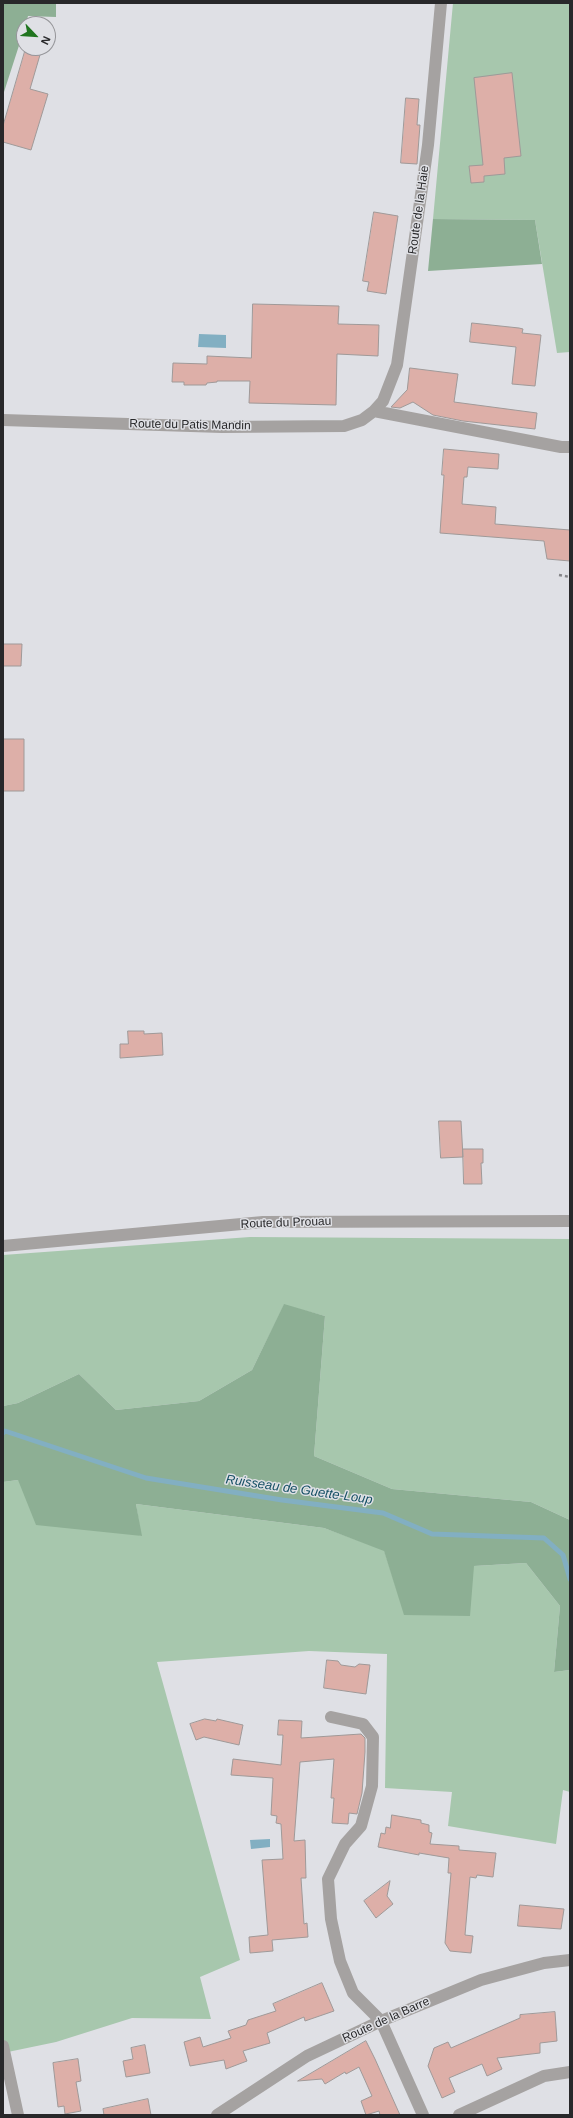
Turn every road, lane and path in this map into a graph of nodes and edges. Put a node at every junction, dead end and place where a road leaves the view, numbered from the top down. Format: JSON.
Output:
{"nodes":[{"id":1,"x":441,"y":3,"type":"edge"},
{"id":2,"x":374,"y":411,"type":"junction"},
{"id":3,"x":3,"y":420,"type":"edge"},
{"id":4,"x":570,"y":447,"type":"edge"},
{"id":5,"x":559,"y":575,"type":"dead end"},
{"id":6,"x":570,"y":577,"type":"edge"},
{"id":7,"x":570,"y":1222,"type":"edge"},
{"id":8,"x":3,"y":1246,"type":"edge"},
{"id":9,"x":331,"y":1717,"type":"dead end"},
{"id":10,"x":570,"y":1960,"type":"edge"},
{"id":11,"x":381,"y":2021,"type":"junction"},
{"id":12,"x":3,"y":2046,"type":"edge"},
{"id":13,"x":570,"y":2072,"type":"edge"},
{"id":14,"x":18,"y":2115,"type":"edge"},
{"id":15,"x":217,"y":2115,"type":"edge"},
{"id":16,"x":423,"y":2115,"type":"edge"},
{"id":17,"x":459,"y":2115,"type":"edge"}],
"edges":[{"from":1,"to":2,"type":"street","name":"Route de la Haie"},
{"from":2,"to":3,"type":"street","name":"Route du Patis Mandin"},
{"from":2,"to":4,"type":"street"},
{"from":5,"to":6,"type":"path"},
{"from":7,"to":8,"type":"street","name":"Route du Prouau"},
{"from":9,"to":11,"type":"street"},
{"from":10,"to":11,"type":"street","name":"Route de la Barre"},
{"from":11,"to":15,"type":"street","name":"Route de la Barre"},
{"from":11,"to":16,"type":"street"},
{"from":12,"to":14,"type":"street"},
{"from":13,"to":17,"type":"street"}]}
